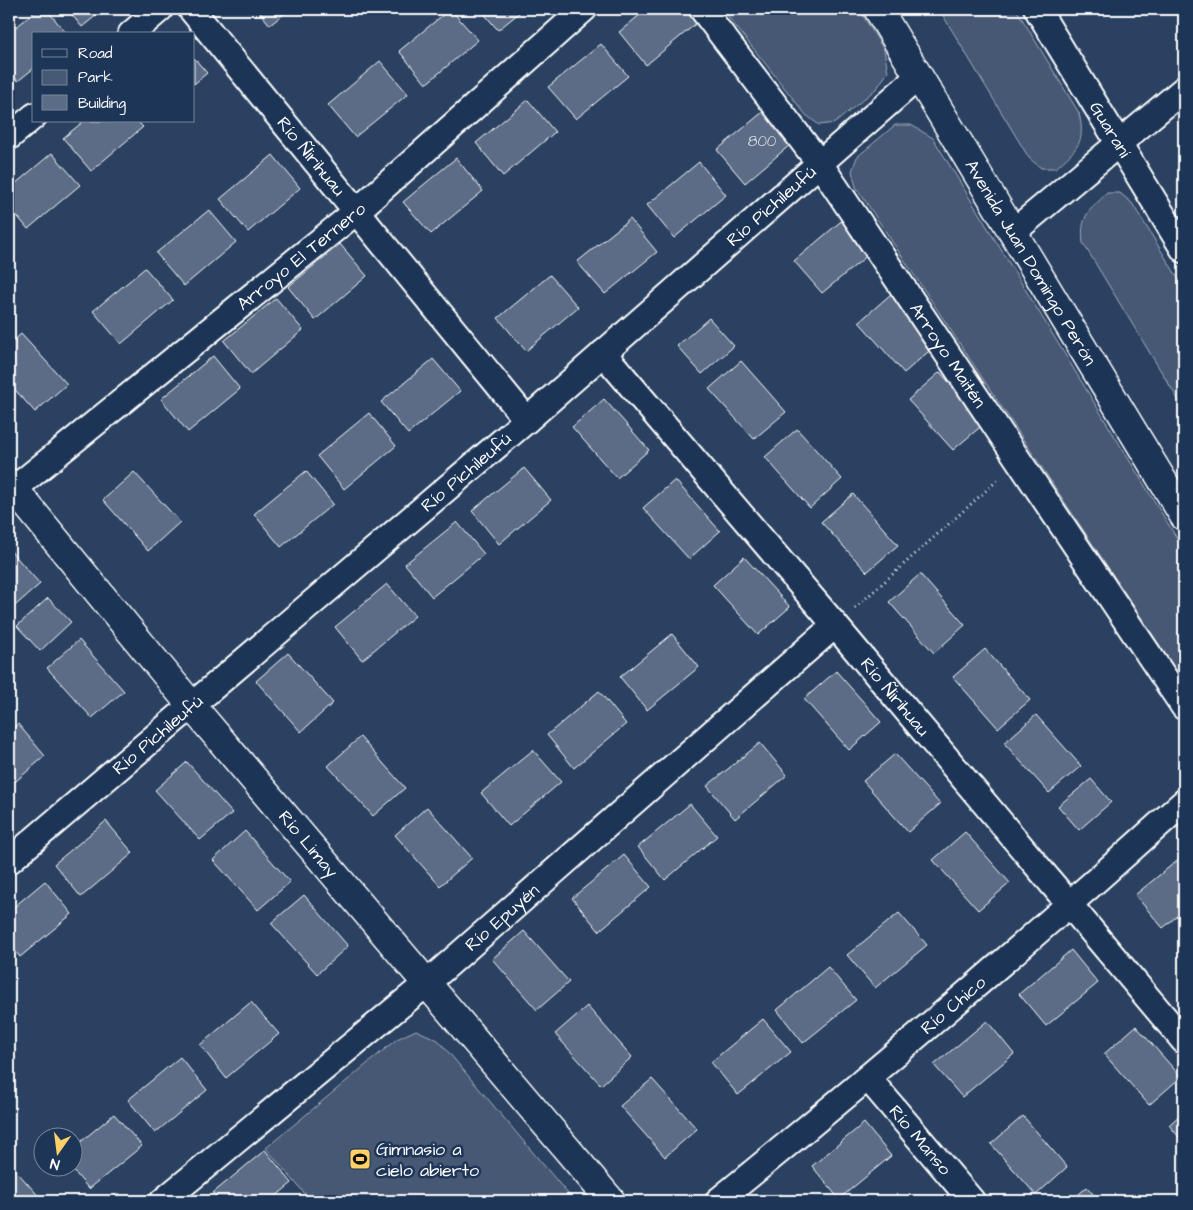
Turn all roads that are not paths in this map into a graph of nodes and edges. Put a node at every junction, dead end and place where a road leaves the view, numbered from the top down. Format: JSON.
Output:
{"nodes":[{"id":1,"x":160,"y":9,"type":"edge"},
{"id":2,"x":191,"y":9,"type":"edge"},
{"id":3,"x":584,"y":9,"type":"edge"},
{"id":4,"x":702,"y":9,"type":"edge"},
{"id":5,"x":878,"y":9,"type":"edge"},
{"id":6,"x":1037,"y":9,"type":"edge"},
{"id":7,"x":133,"y":32,"type":"edge"},
{"id":8,"x":918,"y":76,"type":"junction"},
{"id":9,"x":1184,"y":89,"type":"edge"},
{"id":10,"x":32,"y":118,"type":"edge"},
{"id":11,"x":9,"y":137,"type":"edge"},
{"id":12,"x":1119,"y":143,"type":"junction"},
{"id":13,"x":820,"y":164,"type":"junction"},
{"id":14,"x":357,"y":211,"type":"junction"},
{"id":15,"x":1012,"y":232,"type":"junction"},
{"id":16,"x":1184,"y":250,"type":"edge"},
{"id":17,"x":604,"y":353,"type":"junction"},
{"id":18,"x":527,"y":420,"type":"junction"},
{"id":19,"x":10,"y":488,"type":"edge"},
{"id":20,"x":1184,"y":516,"type":"edge"},
{"id":21,"x":836,"y":625,"type":"junction"},
{"id":22,"x":191,"y":705,"type":"junction"},
{"id":23,"x":1184,"y":708,"type":"edge"},
{"id":24,"x":1184,"y":802,"type":"edge"},
{"id":25,"x":9,"y":861,"type":"edge"},
{"id":26,"x":1069,"y":906,"type":"junction"},
{"id":27,"x":426,"y":984,"type":"junction"},
{"id":28,"x":1184,"y":1041,"type":"edge"},
{"id":29,"x":868,"y":1078,"type":"junction"},
{"id":30,"x":163,"y":1201,"type":"edge"},
{"id":31,"x":611,"y":1201,"type":"edge"},
{"id":32,"x":718,"y":1201,"type":"edge"},
{"id":33,"x":972,"y":1201,"type":"edge"}],
"edges":[{"from":1,"to":7,"type":"street"},
{"from":2,"to":14,"type":"street","name":"Río Ñirihuau"},
{"from":3,"to":14,"type":"street","name":"Arroyo El Ternero"},
{"from":4,"to":13,"type":"street","name":"Arroyo Maitén"},
{"from":5,"to":8,"type":"street","name":"Avenida Juan Domingo Perón"},
{"from":6,"to":12,"type":"street","name":"Guaraní"},
{"from":8,"to":13,"type":"street","name":"Río Pichileufú"},
{"from":8,"to":15,"type":"street","name":"Avenida Juan Domingo Perón"},
{"from":9,"to":12,"type":"street"},
{"from":10,"to":11,"type":"street"},
{"from":12,"to":15,"type":"street"},
{"from":12,"to":16,"type":"street","name":"Guaraní"},
{"from":13,"to":17,"type":"street","name":"Río Pichileufú"},
{"from":13,"to":23,"type":"street","name":"Arroyo Maitén"},
{"from":14,"to":18,"type":"street","name":"Río Ñirihuau"},
{"from":14,"to":19,"type":"street","name":"Arroyo El Ternero"},
{"from":15,"to":20,"type":"street","name":"Avenida Juan Domingo Perón"},
{"from":17,"to":18,"type":"street","name":"Río Pichileufú"},
{"from":17,"to":21,"type":"street","name":"Río Ñirihuau"},
{"from":18,"to":22,"type":"street","name":"Río Pichileufú"},
{"from":19,"to":22,"type":"street","name":"Río Limay"},
{"from":21,"to":26,"type":"street","name":"Río Ñirihuau"},
{"from":21,"to":27,"type":"street","name":"Río Epuyén"},
{"from":22,"to":25,"type":"street","name":"Río Pichileufú"},
{"from":22,"to":27,"type":"street","name":"Río Limay"},
{"from":24,"to":26,"type":"street","name":"Río Chico"},
{"from":26,"to":28,"type":"street","name":"Río Ñirihuau"},
{"from":26,"to":29,"type":"street","name":"Río Chico"},
{"from":27,"to":30,"type":"street","name":"Río Epuyén"},
{"from":27,"to":31,"type":"street","name":"Río Limay"},
{"from":29,"to":32,"type":"street","name":"Río Chico"},
{"from":29,"to":33,"type":"street","name":"Río Manso"}]}
